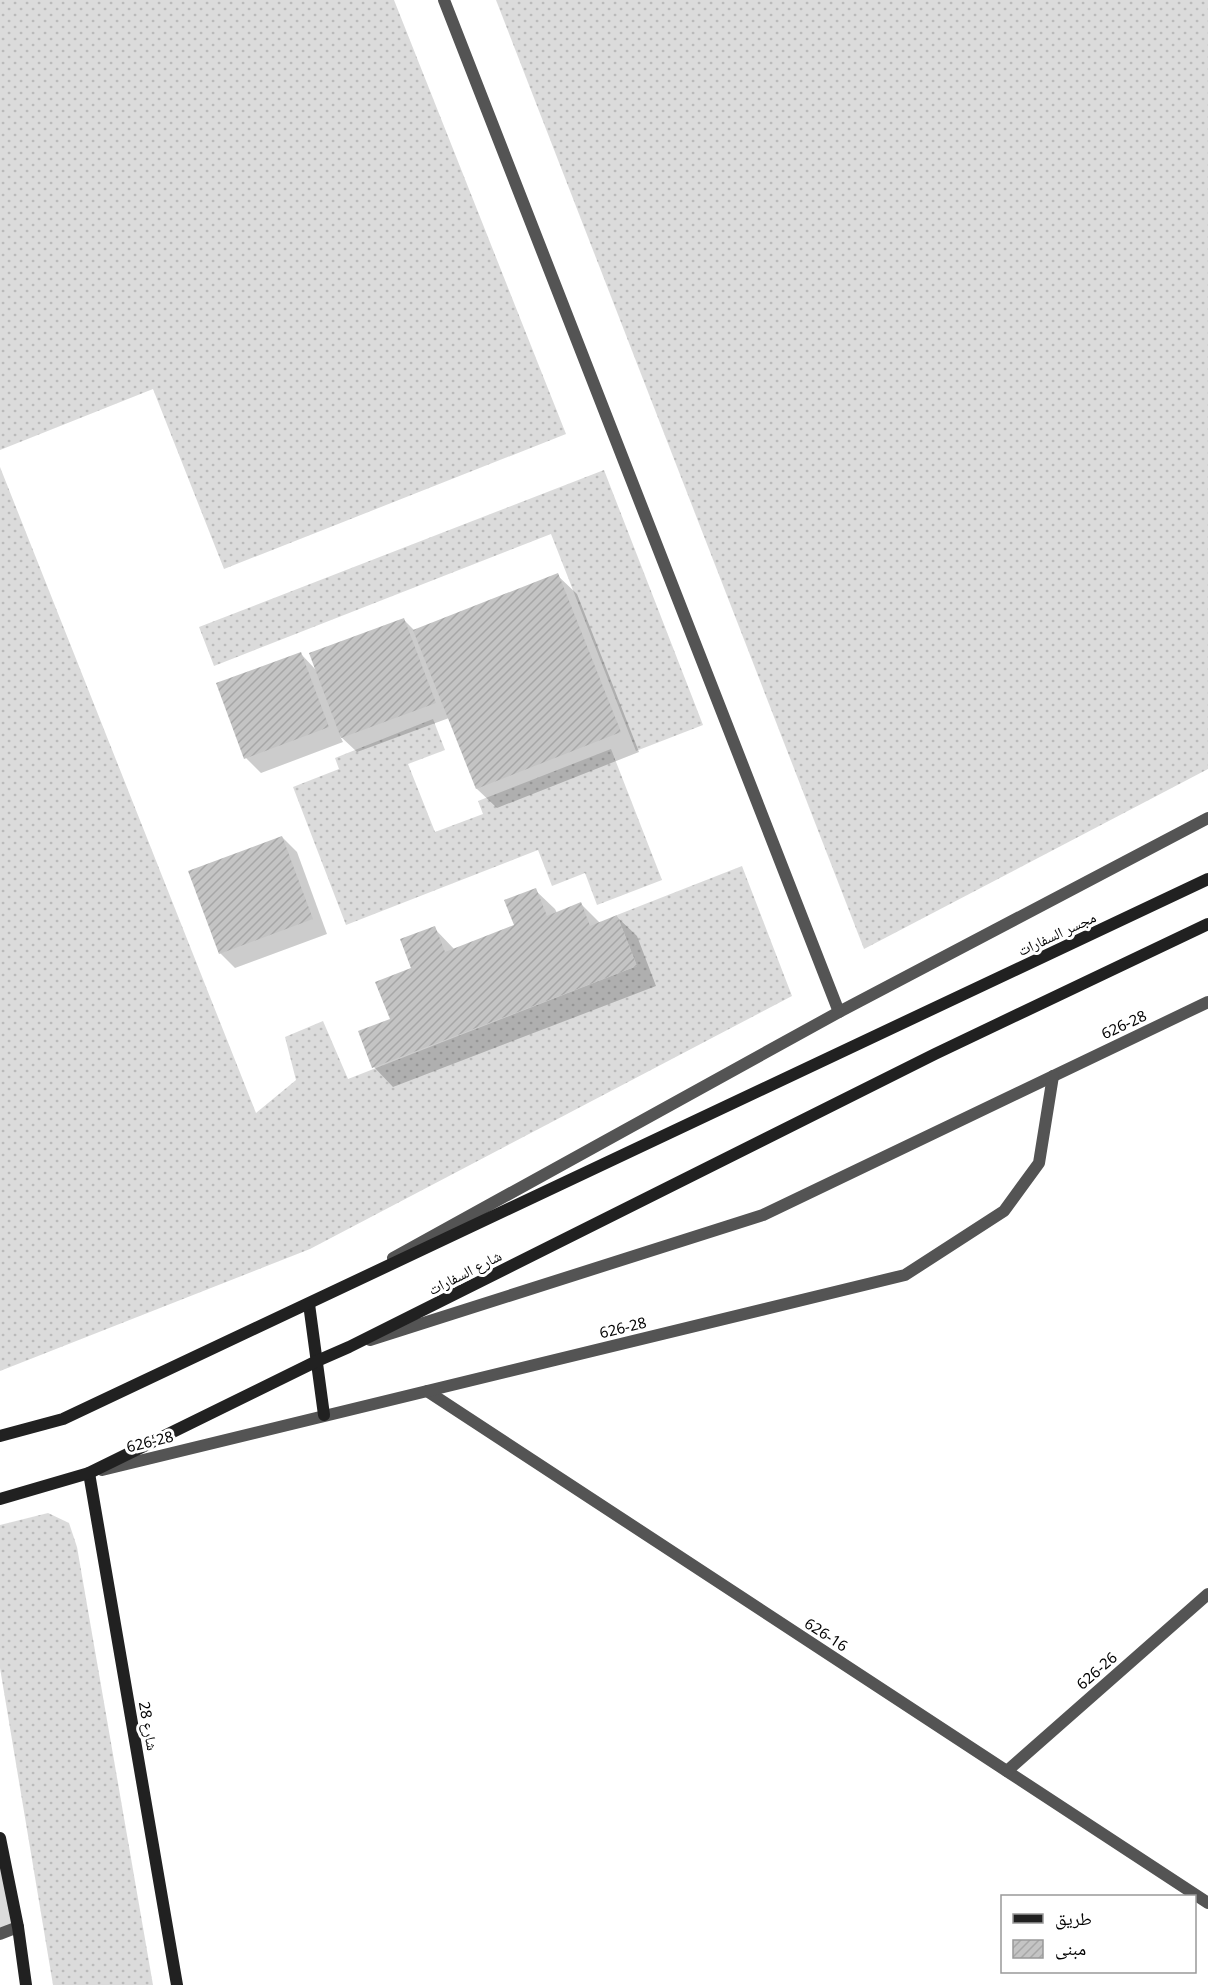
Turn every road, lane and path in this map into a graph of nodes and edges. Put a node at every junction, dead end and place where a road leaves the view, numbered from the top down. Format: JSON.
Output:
{"nodes":[{"id":1,"x":444,"y":0,"type":"edge"},
{"id":2,"x":1208,"y":818,"type":"edge"},
{"id":3,"x":1208,"y":879,"type":"edge"},
{"id":4,"x":1208,"y":924,"type":"edge"},
{"id":5,"x":1208,"y":1002,"type":"edge"},
{"id":6,"x":839,"y":1012,"type":"junction"},
{"id":7,"x":1053,"y":1076,"type":"junction"},
{"id":8,"x":309,"y":1304,"type":"junction"},
{"id":9,"x":349,"y":1347,"type":"junction"},
{"id":10,"x":317,"y":1361,"type":"junction"},
{"id":11,"x":427,"y":1391,"type":"junction"},
{"id":12,"x":324,"y":1415,"type":"junction"},
{"id":13,"x":0,"y":1436,"type":"edge"},
{"id":14,"x":89,"y":1473,"type":"junction"},
{"id":15,"x":0,"y":1499,"type":"edge"},
{"id":16,"x":1208,"y":1594,"type":"edge"},
{"id":17,"x":1006,"y":1771,"type":"junction"},
{"id":18,"x":0,"y":1838,"type":"edge"},
{"id":19,"x":1196,"y":1895,"type":"edge"},
{"id":20,"x":18,"y":1927,"type":"junction"},
{"id":21,"x":0,"y":1934,"type":"edge"},
{"id":22,"x":26,"y":1985,"type":"edge"},
{"id":23,"x":177,"y":1985,"type":"edge"}],
"edges":[{"from":1,"to":6,"type":"street"},
{"from":2,"to":6,"type":"street"},
{"from":3,"to":8,"type":"main road","name":"مجسر السفارات"},
{"from":4,"to":9,"type":"main road","name":"شارع السفارات"},
{"from":5,"to":7,"type":"street","name":"626-28"},
{"from":6,"to":8,"type":"street"},
{"from":7,"to":9,"type":"street","name":"626-28"},
{"from":7,"to":11,"type":"street","name":"626-28"},
{"from":8,"to":10,"type":"main road"},
{"from":8,"to":13,"type":"main road"},
{"from":9,"to":10,"type":"main road","name":"شارع السفارات"},
{"from":10,"to":12,"type":"main road"},
{"from":10,"to":14,"type":"main road","name":"شارع السفارات"},
{"from":11,"to":12,"type":"street","name":"626-28"},
{"from":11,"to":17,"type":"street","name":"626-16"},
{"from":12,"to":14,"type":"street","name":"626-28"},
{"from":14,"to":15,"type":"main road","name":"شارع السفارات"},
{"from":14,"to":23,"type":"main road","name":"شارع 28"},
{"from":16,"to":17,"type":"street","name":"626-26"},
{"from":17,"to":19,"type":"street","name":"626-16"},
{"from":18,"to":20,"type":"main road"},
{"from":20,"to":21,"type":"street"},
{"from":20,"to":22,"type":"main road"}]}
